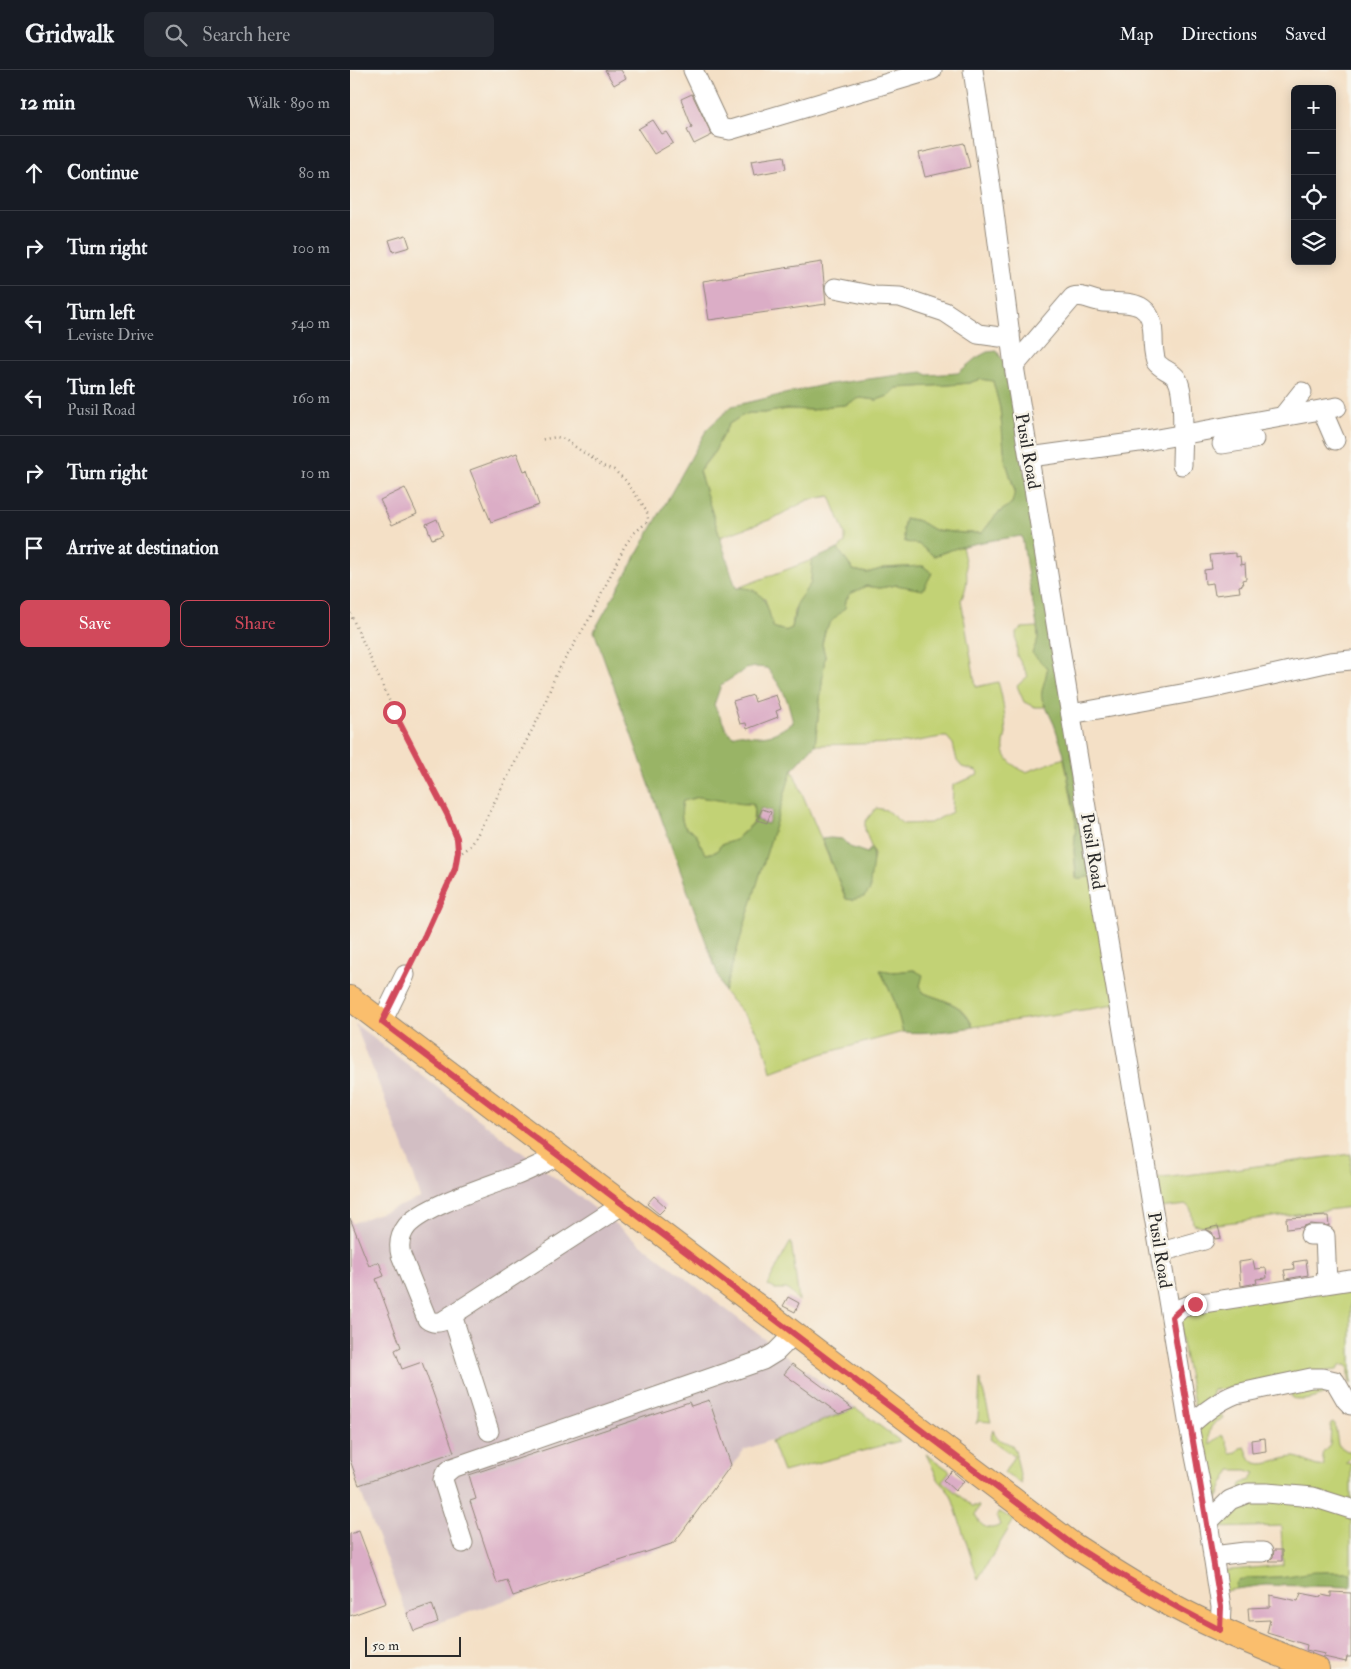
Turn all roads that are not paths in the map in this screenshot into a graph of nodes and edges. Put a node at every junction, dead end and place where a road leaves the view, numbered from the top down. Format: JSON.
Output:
{"nodes":[{"id":1,"x":693,"y":70,"type":"edge"},
{"id":2,"x":932,"y":70,"type":"edge"},
{"id":3,"x":973,"y":70,"type":"edge"},
{"id":4,"x":835,"y":288,"type":"dead end"},
{"id":5,"x":1010,"y":334,"type":"junction"},
{"id":6,"x":1014,"y":366,"type":"junction"},
{"id":7,"x":1302,"y":392,"type":"dead end"},
{"id":8,"x":1284,"y":416,"type":"junction"},
{"id":9,"x":1182,"y":434,"type":"junction"},
{"id":10,"x":1336,"y":440,"type":"dead end"},
{"id":11,"x":1030,"y":457,"type":"junction"},
{"id":12,"x":1182,"y":465,"type":"dead end"},
{"id":13,"x":1351,"y":660,"type":"edge"},
{"id":14,"x":1071,"y":714,"type":"junction"},
{"id":15,"x":405,"y":975,"type":"road end"},
{"id":16,"x":350,"y":998,"type":"edge"},
{"id":17,"x":382,"y":1022,"type":"junction"},
{"id":18,"x":558,"y":1156,"type":"junction"},
{"id":19,"x":622,"y":1205,"type":"junction"},
{"id":20,"x":1310,"y":1235,"type":"dead end"},
{"id":21,"x":1204,"y":1240,"type":"dead end"},
{"id":22,"x":1160,"y":1252,"type":"junction"},
{"id":23,"x":1351,"y":1280,"type":"edge"},
{"id":24,"x":1327,"y":1283,"type":"junction"},
{"id":25,"x":452,"y":1315,"type":"junction"},
{"id":26,"x":1172,"y":1317,"type":"junction"},
{"id":27,"x":794,"y":1334,"type":"junction"},
{"id":28,"x":1351,"y":1405,"type":"edge"},
{"id":29,"x":1190,"y":1426,"type":"junction"},
{"id":30,"x":489,"y":1430,"type":"dead end"},
{"id":31,"x":1351,"y":1509,"type":"edge"},
{"id":32,"x":1208,"y":1522,"type":"junction"},
{"id":33,"x":463,"y":1543,"type":"dead end"},
{"id":34,"x":1263,"y":1552,"type":"dead end"},
{"id":35,"x":1213,"y":1556,"type":"junction"},
{"id":36,"x":1220,"y":1630,"type":"junction"},
{"id":37,"x":1317,"y":1669,"type":"edge"}],
"edges":[{"from":1,"to":2,"type":"street"},
{"from":3,"to":5,"type":"street","name":"Pusil Road"},
{"from":4,"to":5,"type":"street"},
{"from":5,"to":6,"type":"street","name":"Pusil Road"},
{"from":6,"to":9,"type":"street"},
{"from":6,"to":11,"type":"street","name":"Pusil Road"},
{"from":7,"to":8,"type":"street"},
{"from":8,"to":9,"type":"street"},
{"from":8,"to":10,"type":"street"},
{"from":9,"to":11,"type":"street"},
{"from":9,"to":12,"type":"street"},
{"from":11,"to":14,"type":"street","name":"Pusil Road"},
{"from":13,"to":14,"type":"street"},
{"from":14,"to":22,"type":"street","name":"Pusil Road"},
{"from":15,"to":17,"type":"street"},
{"from":16,"to":17,"type":"main road"},
{"from":17,"to":18,"type":"main road"},
{"from":18,"to":19,"type":"main road"},
{"from":18,"to":25,"type":"street"},
{"from":19,"to":25,"type":"street"},
{"from":19,"to":27,"type":"main road"},
{"from":20,"to":24,"type":"street"},
{"from":21,"to":22,"type":"street"},
{"from":22,"to":26,"type":"street","name":"Pusil Road"},
{"from":23,"to":24,"type":"street"},
{"from":24,"to":26,"type":"street"},
{"from":25,"to":30,"type":"street"},
{"from":26,"to":29,"type":"street","name":"Pusil Road"},
{"from":27,"to":33,"type":"street"},
{"from":27,"to":36,"type":"main road"},
{"from":28,"to":29,"type":"street"},
{"from":29,"to":32,"type":"street","name":"Pusil Road"},
{"from":31,"to":32,"type":"street"},
{"from":32,"to":35,"type":"street","name":"Pusil Road"},
{"from":34,"to":35,"type":"street"},
{"from":35,"to":36,"type":"street","name":"Pusil Road"},
{"from":36,"to":37,"type":"main road"}]}
